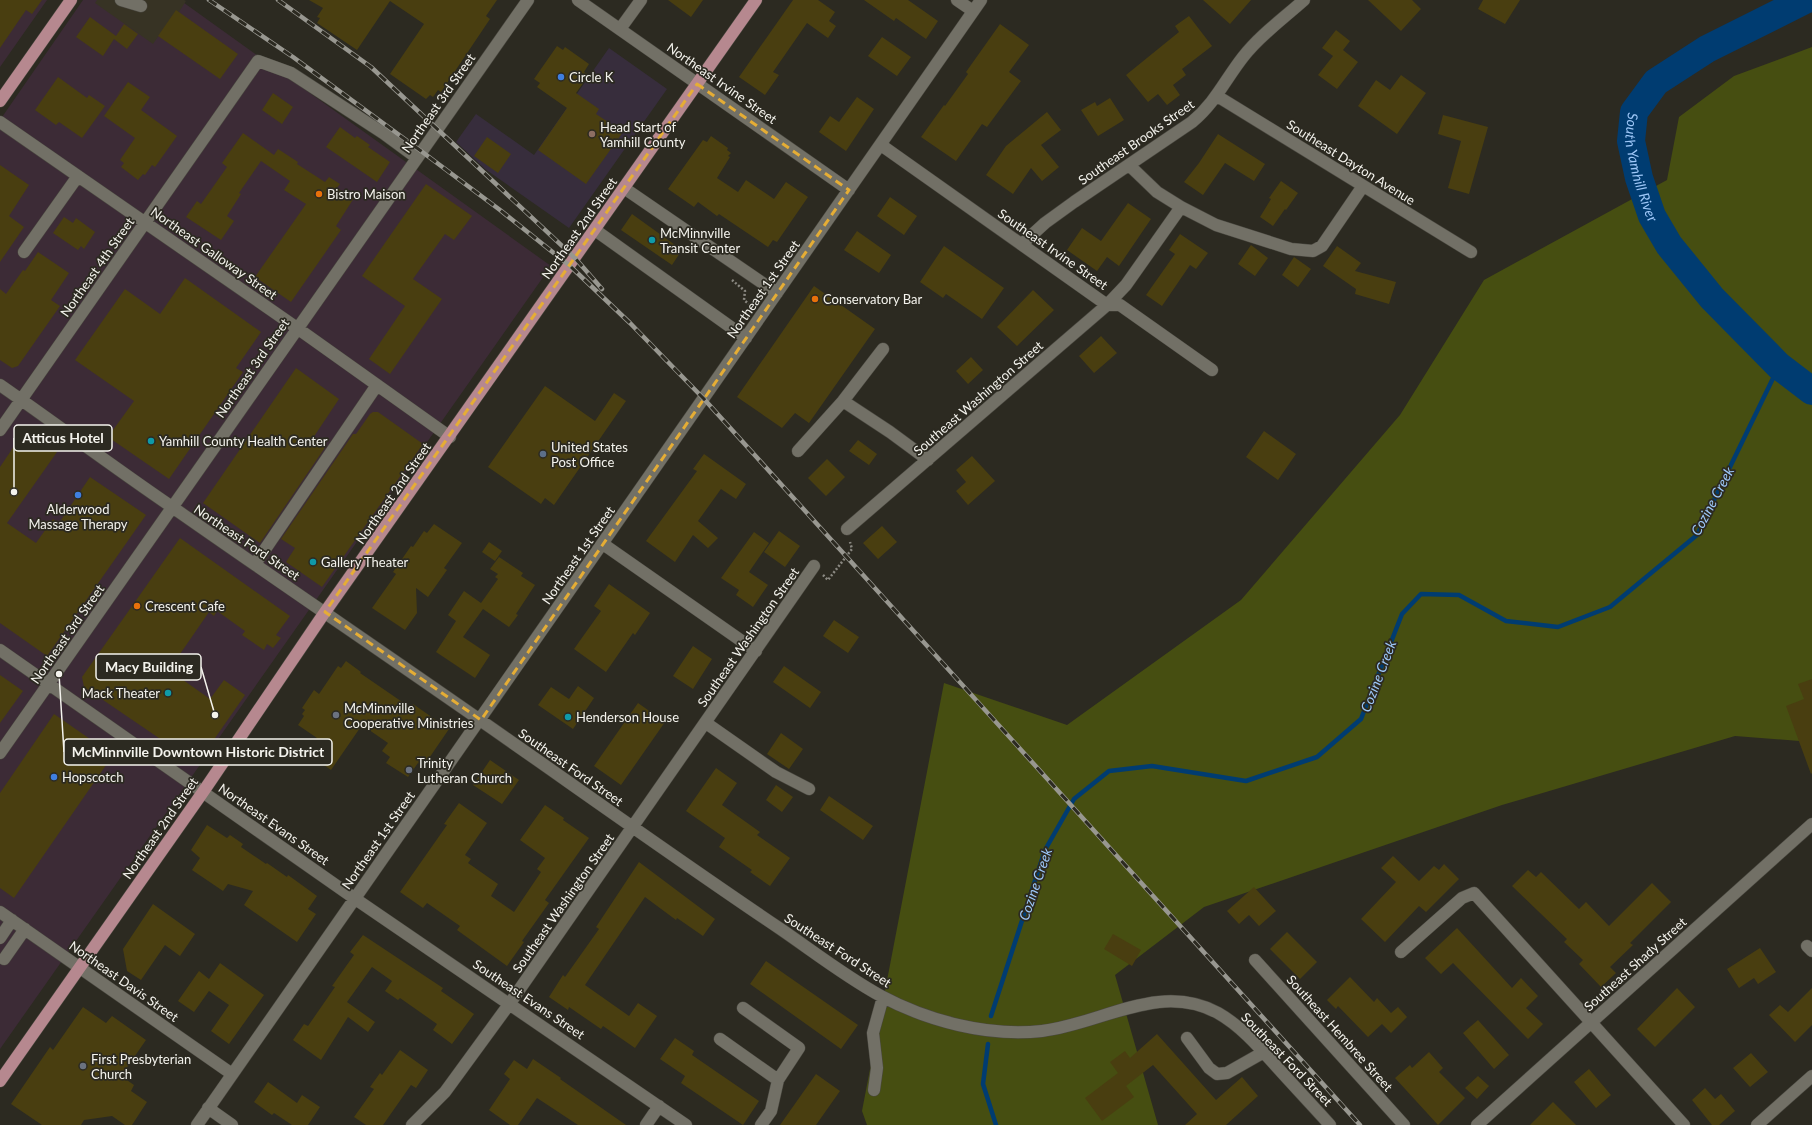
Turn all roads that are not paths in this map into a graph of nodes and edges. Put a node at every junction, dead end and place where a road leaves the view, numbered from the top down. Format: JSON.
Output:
{"nodes":[{"id":1,"x":71,"y":0,"type":"edge"},
{"id":2,"x":121,"y":0,"type":"edge"},
{"id":3,"x":528,"y":0,"type":"edge"},
{"id":4,"x":578,"y":0,"type":"edge"},
{"id":5,"x":641,"y":0,"type":"edge"},
{"id":6,"x":756,"y":0,"type":"edge"},
{"id":7,"x":957,"y":0,"type":"edge"},
{"id":8,"x":981,"y":0,"type":"edge"},
{"id":9,"x":1304,"y":0,"type":"edge"},
{"id":10,"x":141,"y":6,"type":"dead end"},
{"id":11,"x":974,"y":11,"type":"junction"},
{"id":12,"x":620,"y":29,"type":"junction"},
{"id":13,"x":697,"y":84,"type":"junction"},
{"id":14,"x":1217,"y":96,"type":"junction"},
{"id":15,"x":0,"y":101,"type":"edge"},
{"id":16,"x":0,"y":122,"type":"edge"},
{"id":17,"x":881,"y":145,"type":"junction"},
{"id":18,"x":417,"y":158,"type":"junction"},
{"id":19,"x":1130,"y":166,"type":"junction"},
{"id":20,"x":78,"y":176,"type":"junction"},
{"id":21,"x":1363,"y":186,"type":"junction"},
{"id":22,"x":624,"y":188,"type":"junction"},
{"id":23,"x":850,"y":190,"type":"junction"},
{"id":24,"x":1181,"y":207,"type":"junction"},
{"id":25,"x":145,"y":223,"type":"junction"},
{"id":26,"x":594,"y":230,"type":"junction"},
{"id":27,"x":1022,"y":244,"type":"junction"},
{"id":28,"x":24,"y":252,"type":"dead end"},
{"id":29,"x":1471,"y":252,"type":"dead end"},
{"id":30,"x":777,"y":293,"type":"junction"},
{"id":31,"x":1107,"y":305,"type":"junction"},
{"id":32,"x":297,"y":328,"type":"junction"},
{"id":33,"x":746,"y":338,"type":"junction"},
{"id":34,"x":883,"y":349,"type":"dead end"},
{"id":35,"x":1212,"y":370,"type":"dead end"},
{"id":36,"x":0,"y":385,"type":"edge"},
{"id":37,"x":377,"y":385,"type":"junction"},
{"id":38,"x":21,"y":400,"type":"junction"},
{"id":39,"x":843,"y":401,"type":"junction"},
{"id":40,"x":0,"y":430,"type":"edge"},
{"id":41,"x":450,"y":437,"type":"junction"},
{"id":42,"x":798,"y":451,"type":"dead end"},
{"id":43,"x":928,"y":460,"type":"junction"},
{"id":44,"x":172,"y":507,"type":"junction"},
{"id":45,"x":847,"y":529,"type":"road end"},
{"id":46,"x":602,"y":544,"type":"junction"},
{"id":47,"x":255,"y":564,"type":"junction"},
{"id":48,"x":814,"y":566,"type":"road end"},
{"id":49,"x":326,"y":612,"type":"junction"},
{"id":50,"x":0,"y":650,"type":"edge"},
{"id":51,"x":756,"y":651,"type":"junction"},
{"id":52,"x":49,"y":684,"type":"junction"},
{"id":53,"x":480,"y":720,"type":"junction"},
{"id":54,"x":706,"y":723,"type":"junction"},
{"id":55,"x":0,"y":753,"type":"edge"},
{"id":56,"x":810,"y":789,"type":"dead end"},
{"id":57,"x":203,"y":792,"type":"junction"},
{"id":58,"x":1812,"y":824,"type":"edge"},
{"id":59,"x":633,"y":827,"type":"junction"},
{"id":60,"x":354,"y":898,"type":"junction"},
{"id":61,"x":0,"y":912,"type":"edge"},
{"id":62,"x":19,"y":925,"type":"junction"},
{"id":63,"x":0,"y":938,"type":"edge"},
{"id":64,"x":1401,"y":952,"type":"dead end"},
{"id":65,"x":2,"y":955,"type":"edge"},
{"id":66,"x":1255,"y":960,"type":"dead end"},
{"id":67,"x":80,"y":967,"type":"junction"},
{"id":68,"x":883,"y":997,"type":"junction"},
{"id":69,"x":510,"y":1003,"type":"junction"},
{"id":70,"x":743,"y":1008,"type":"dead end"},
{"id":71,"x":1592,"y":1022,"type":"junction"},
{"id":72,"x":1187,"y":1038,"type":"dead end"},
{"id":73,"x":720,"y":1039,"type":"dead end"},
{"id":74,"x":1264,"y":1052,"type":"junction"},
{"id":75,"x":232,"y":1074,"type":"junction"},
{"id":76,"x":1812,"y":1076,"type":"edge"},
{"id":77,"x":778,"y":1080,"type":"junction"},
{"id":78,"x":0,"y":1081,"type":"edge"},
{"id":79,"x":874,"y":1090,"type":"dead end"},
{"id":80,"x":659,"y":1106,"type":"junction"},
{"id":81,"x":208,"y":1108,"type":"junction"},
{"id":82,"x":197,"y":1125,"type":"edge"},
{"id":83,"x":232,"y":1125,"type":"edge"},
{"id":84,"x":412,"y":1125,"type":"edge"},
{"id":85,"x":646,"y":1125,"type":"edge"},
{"id":86,"x":686,"y":1125,"type":"edge"},
{"id":87,"x":761,"y":1125,"type":"edge"},
{"id":88,"x":1330,"y":1125,"type":"edge"},
{"id":89,"x":1404,"y":1125,"type":"edge"},
{"id":90,"x":1477,"y":1125,"type":"edge"},
{"id":91,"x":1684,"y":1125,"type":"edge"},
{"id":92,"x":1757,"y":1125,"type":"edge"}],
"edges":[{"from":1,"to":15,"type":"main road"},
{"from":2,"to":10,"type":"street"},
{"from":3,"to":18,"type":"street","name":"Northeast 3rd Street"},
{"from":4,"to":12,"type":"street","name":"Northeast Irvine Street"},
{"from":5,"to":12,"type":"street"},
{"from":6,"to":13,"type":"main road","name":"Northeast 2nd Street"},
{"from":7,"to":11,"type":"street"},
{"from":8,"to":11,"type":"street","name":"Northeast 1st Street"},
{"from":9,"to":14,"type":"street","name":"Southeast Brooks Street"},
{"from":11,"to":17,"type":"street","name":"Northeast 1st Street"},
{"from":12,"to":13,"type":"street","name":"Northeast Irvine Street"},
{"from":13,"to":22,"type":"main road","name":"Northeast 2nd Street"},
{"from":13,"to":23,"type":"street","name":"Northeast Irvine Street"},
{"from":14,"to":19,"type":"street","name":"Southeast Brooks Street"},
{"from":14,"to":21,"type":"street","name":"Southeast Dayton Avenue"},
{"from":16,"to":20,"type":"street","name":"Northeast Galloway Street"},
{"from":17,"to":23,"type":"street","name":"Northeast 1st Street"},
{"from":17,"to":27,"type":"street","name":"Southeast Irvine Street"},
{"from":18,"to":25,"type":"street","name":"Northeast 4th Street"},
{"from":18,"to":32,"type":"street","name":"Northeast 3rd Street"},
{"from":19,"to":24,"type":"street"},
{"from":19,"to":27,"type":"street","name":"Southeast Brooks Street"},
{"from":20,"to":25,"type":"street","name":"Northeast Galloway Street"},
{"from":20,"to":28,"type":"street"},
{"from":21,"to":24,"type":"street"},
{"from":21,"to":29,"type":"street","name":"Southeast Dayton Avenue"},
{"from":22,"to":26,"type":"main road","name":"Northeast 2nd Street"},
{"from":22,"to":30,"type":"street"},
{"from":23,"to":30,"type":"street","name":"Northeast 1st Street"},
{"from":24,"to":31,"type":"street","name":"Southeast Washington Street"},
{"from":25,"to":32,"type":"street","name":"Northeast Galloway Street"},
{"from":25,"to":38,"type":"street","name":"Northeast 4th Street"},
{"from":26,"to":33,"type":"street"},
{"from":26,"to":41,"type":"main road","name":"Northeast 2nd Street"},
{"from":27,"to":31,"type":"street","name":"Southeast Irvine Street"},
{"from":30,"to":33,"type":"street","name":"Northeast 1st Street"},
{"from":31,"to":35,"type":"street","name":"Southeast Irvine Street"},
{"from":31,"to":43,"type":"street","name":"Southeast Washington Street"},
{"from":32,"to":37,"type":"street","name":"Northeast Galloway Street"},
{"from":32,"to":44,"type":"street","name":"Northeast 3rd Street"},
{"from":33,"to":46,"type":"street","name":"Northeast 1st Street"},
{"from":34,"to":39,"type":"street"},
{"from":36,"to":38,"type":"street","name":"Northeast Ford Street"},
{"from":37,"to":41,"type":"street","name":"Northeast Galloway Street"},
{"from":37,"to":47,"type":"street"},
{"from":38,"to":40,"type":"street","name":"Northeast 4th Street"},
{"from":38,"to":44,"type":"street","name":"Northeast Ford Street"},
{"from":39,"to":42,"type":"street"},
{"from":39,"to":43,"type":"street"},
{"from":41,"to":49,"type":"main road","name":"Northeast 2nd Street"},
{"from":43,"to":45,"type":"street","name":"Southeast Washington Street"},
{"from":44,"to":47,"type":"street","name":"Northeast Ford Street"},
{"from":44,"to":52,"type":"street","name":"Northeast 3rd Street"},
{"from":46,"to":51,"type":"street"},
{"from":46,"to":53,"type":"street","name":"Northeast 1st Street"},
{"from":47,"to":49,"type":"street","name":"Northeast Ford Street"},
{"from":48,"to":51,"type":"street","name":"Southeast Washington Street"},
{"from":49,"to":53,"type":"street","name":"Northeast Ford Street"},
{"from":49,"to":57,"type":"main road","name":"Northeast 2nd Street"},
{"from":50,"to":52,"type":"street","name":"Northeast Evans Street"},
{"from":51,"to":54,"type":"street","name":"Southeast Washington Street"},
{"from":52,"to":55,"type":"street","name":"Northeast 3rd Street"},
{"from":52,"to":57,"type":"street","name":"Northeast Evans Street"},
{"from":53,"to":59,"type":"street","name":"Southeast Ford Street"},
{"from":53,"to":60,"type":"street","name":"Northeast 1st Street"},
{"from":54,"to":56,"type":"street"},
{"from":54,"to":59,"type":"street","name":"Southeast Washington Street"},
{"from":57,"to":60,"type":"street","name":"Northeast Evans Street"},
{"from":57,"to":67,"type":"main road","name":"Northeast 2nd Street"},
{"from":58,"to":71,"type":"street","name":"Southeast Shady Street"},
{"from":59,"to":68,"type":"street","name":"Southeast Ford Street"},
{"from":59,"to":69,"type":"street","name":"Southeast Washington Street"},
{"from":60,"to":69,"type":"street","name":"Southeast Evans Street"},
{"from":60,"to":75,"type":"street","name":"Northeast 1st Street"},
{"from":61,"to":62,"type":"street","name":"Northeast Davis Street"},
{"from":62,"to":63,"type":"street"},
{"from":62,"to":65,"type":"street"},
{"from":62,"to":67,"type":"street","name":"Northeast Davis Street"},
{"from":64,"to":71,"type":"street"},
{"from":66,"to":89,"type":"street","name":"Southeast Hembree Street"},
{"from":67,"to":75,"type":"street","name":"Northeast Davis Street"},
{"from":67,"to":78,"type":"main road","name":"Northeast 2nd Street"},
{"from":68,"to":74,"type":"street","name":"Southeast Ford Street"},
{"from":68,"to":79,"type":"street"},
{"from":69,"to":80,"type":"street","name":"Southeast Evans Street"},
{"from":69,"to":84,"type":"street","name":"Southeast Washington Street"},
{"from":70,"to":77,"type":"street"},
{"from":71,"to":90,"type":"street","name":"Southeast Shady Street"},
{"from":71,"to":91,"type":"street"},
{"from":72,"to":74,"type":"street"},
{"from":73,"to":77,"type":"street"},
{"from":74,"to":88,"type":"street","name":"Southeast Ford Street"},
{"from":75,"to":81,"type":"street","name":"Northeast 1st Street"},
{"from":76,"to":92,"type":"street"},
{"from":77,"to":87,"type":"street"},
{"from":80,"to":85,"type":"street"},
{"from":80,"to":86,"type":"street","name":"Southeast Evans Street"},
{"from":81,"to":82,"type":"street","name":"Northeast 1st Street"},
{"from":81,"to":83,"type":"street"}]}
